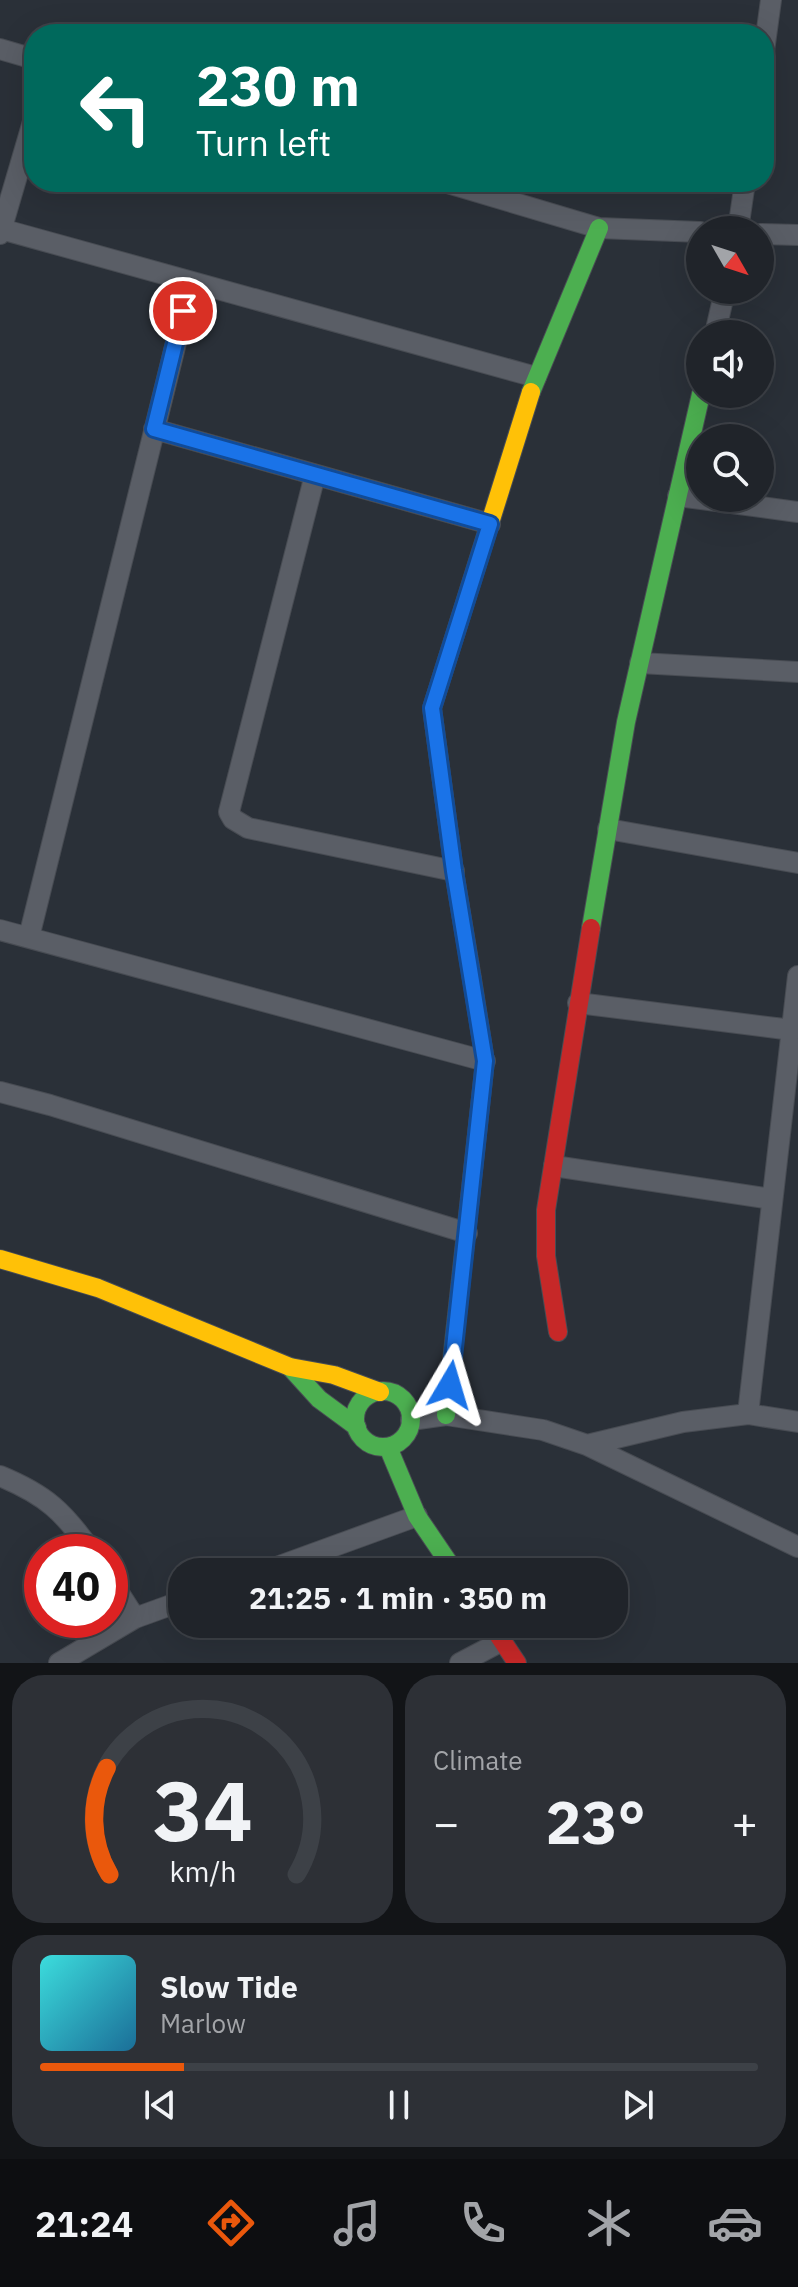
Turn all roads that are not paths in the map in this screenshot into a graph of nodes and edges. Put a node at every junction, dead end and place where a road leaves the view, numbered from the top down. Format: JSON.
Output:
{"nodes":[{"id":1,"x":771,"y":0,"type":"edge"},
{"id":2,"x":768,"y":24,"type":"edge"},
{"id":3,"x":0,"y":49,"type":"edge"},
{"id":4,"x":24,"y":56,"type":"edge"},
{"id":5,"x":24,"y":153,"type":"edge"},
{"id":6,"x":478,"y":192,"type":"edge"},
{"id":7,"x":744,"y":192,"type":"edge"},
{"id":8,"x":740,"y":216,"type":"edge"},
{"id":9,"x":599,"y":228,"type":"junction"},
{"id":10,"x":686,"y":231,"type":"edge"},
{"id":11,"x":1,"y":232,"type":"edge"},
{"id":12,"x":774,"y":234,"type":"edge"},
{"id":13,"x":798,"y":235,"type":"edge"},
{"id":14,"x":191,"y":282,"type":"junction"},
{"id":15,"x":536,"y":377,"type":"junction"},
{"id":16,"x":698,"y":408,"type":"edge"},
{"id":17,"x":154,"y":429,"type":"junction"},
{"id":18,"x":315,"y":475,"type":"junction"},
{"id":19,"x":678,"y":496,"type":"junction"},
{"id":20,"x":798,"y":512,"type":"edge"},
{"id":21,"x":490,"y":524,"type":"junction"},
{"id":22,"x":640,"y":663,"type":"junction"},
{"id":23,"x":798,"y":672,"type":"edge"},
{"id":24,"x":608,"y":829,"type":"junction"},
{"id":25,"x":798,"y":863,"type":"edge"},
{"id":26,"x":454,"y":871,"type":"junction"},
{"id":27,"x":0,"y":930,"type":"edge"},
{"id":28,"x":29,"y":937,"type":"junction"},
{"id":29,"x":798,"y":976,"type":"edge"},
{"id":30,"x":578,"y":1003,"type":"junction"},
{"id":31,"x":794,"y":1021,"type":"edge"},
{"id":32,"x":485,"y":1061,"type":"junction"},
{"id":33,"x":0,"y":1092,"type":"edge"},
{"id":34,"x":554,"y":1166,"type":"junction"},
{"id":35,"x":772,"y":1199,"type":"junction"},
{"id":36,"x":467,"y":1233,"type":"junction"},
{"id":37,"x":0,"y":1259,"type":"edge"},
{"id":38,"x":558,"y":1332,"type":"dead end"},
{"id":39,"x":290,"y":1367,"type":"junction"},
{"id":40,"x":380,"y":1392,"type":"junction"},
{"id":41,"x":748,"y":1414,"type":"junction"},
{"id":42,"x":446,"y":1415,"type":"junction"},
{"id":43,"x":411,"y":1420,"type":"junction"},
{"id":44,"x":798,"y":1422,"type":"edge"},
{"id":45,"x":357,"y":1427,"type":"junction"},
{"id":46,"x":587,"y":1445,"type":"junction"},
{"id":47,"x":388,"y":1447,"type":"junction"},
{"id":48,"x":0,"y":1476,"type":"edge"},
{"id":49,"x":417,"y":1516,"type":"junction"},
{"id":50,"x":78,"y":1534,"type":"edge"},
{"id":51,"x":798,"y":1547,"type":"edge"},
{"id":52,"x":302,"y":1558,"type":"edge"},
{"id":53,"x":446,"y":1558,"type":"edge"},
{"id":54,"x":168,"y":1606,"type":"edge"},
{"id":55,"x":128,"y":1607,"type":"edge"},
{"id":56,"x":135,"y":1618,"type":"junction"},
{"id":57,"x":489,"y":1638,"type":"edge"},
{"id":58,"x":500,"y":1638,"type":"edge"},
{"id":59,"x":59,"y":1663,"type":"edge"},
{"id":60,"x":460,"y":1663,"type":"edge"},
{"id":61,"x":517,"y":1663,"type":"edge"}],
"edges":[{"from":1,"to":2,"type":"street"},
{"from":3,"to":4,"type":"street"},
{"from":5,"to":11,"type":"street"},
{"from":6,"to":9,"type":"street"},
{"from":7,"to":8,"type":"street"},
{"from":9,"to":10,"type":"street"},
{"from":9,"to":15,"type":"street"},
{"from":11,"to":14,"type":"street"},
{"from":12,"to":13,"type":"street"},
{"from":14,"to":15,"type":"street"},
{"from":14,"to":17,"type":"street"},
{"from":15,"to":21,"type":"street"},
{"from":16,"to":19,"type":"street"},
{"from":17,"to":18,"type":"street"},
{"from":17,"to":28,"type":"street"},
{"from":18,"to":21,"type":"street"},
{"from":18,"to":26,"type":"street"},
{"from":19,"to":20,"type":"street"},
{"from":19,"to":22,"type":"street"},
{"from":21,"to":26,"type":"street"},
{"from":22,"to":23,"type":"street"},
{"from":22,"to":24,"type":"street"},
{"from":24,"to":25,"type":"street"},
{"from":24,"to":30,"type":"street"},
{"from":26,"to":32,"type":"street"},
{"from":27,"to":28,"type":"street"},
{"from":28,"to":32,"type":"street"},
{"from":29,"to":31,"type":"street"},
{"from":30,"to":31,"type":"street"},
{"from":30,"to":34,"type":"street"},
{"from":31,"to":35,"type":"street"},
{"from":32,"to":36,"type":"street"},
{"from":33,"to":36,"type":"street"},
{"from":34,"to":35,"type":"street"},
{"from":34,"to":38,"type":"street"},
{"from":35,"to":41,"type":"street"},
{"from":36,"to":42,"type":"street"},
{"from":37,"to":39,"type":"street"},
{"from":39,"to":40,"type":"street"},
{"from":39,"to":45,"type":"street"},
{"from":40,"to":43,"type":"street"},
{"from":40,"to":45,"type":"street"},
{"from":41,"to":44,"type":"street"},
{"from":41,"to":46,"type":"street"},
{"from":42,"to":43,"type":"street"},
{"from":42,"to":46,"type":"street"},
{"from":43,"to":47,"type":"street"},
{"from":45,"to":47,"type":"street"},
{"from":46,"to":51,"type":"street"},
{"from":47,"to":49,"type":"street"},
{"from":48,"to":50,"type":"street"},
{"from":49,"to":52,"type":"street"},
{"from":49,"to":53,"type":"street"},
{"from":54,"to":56,"type":"street"},
{"from":55,"to":56,"type":"street"},
{"from":56,"to":59,"type":"street"},
{"from":57,"to":60,"type":"street"},
{"from":58,"to":61,"type":"street"}]}
